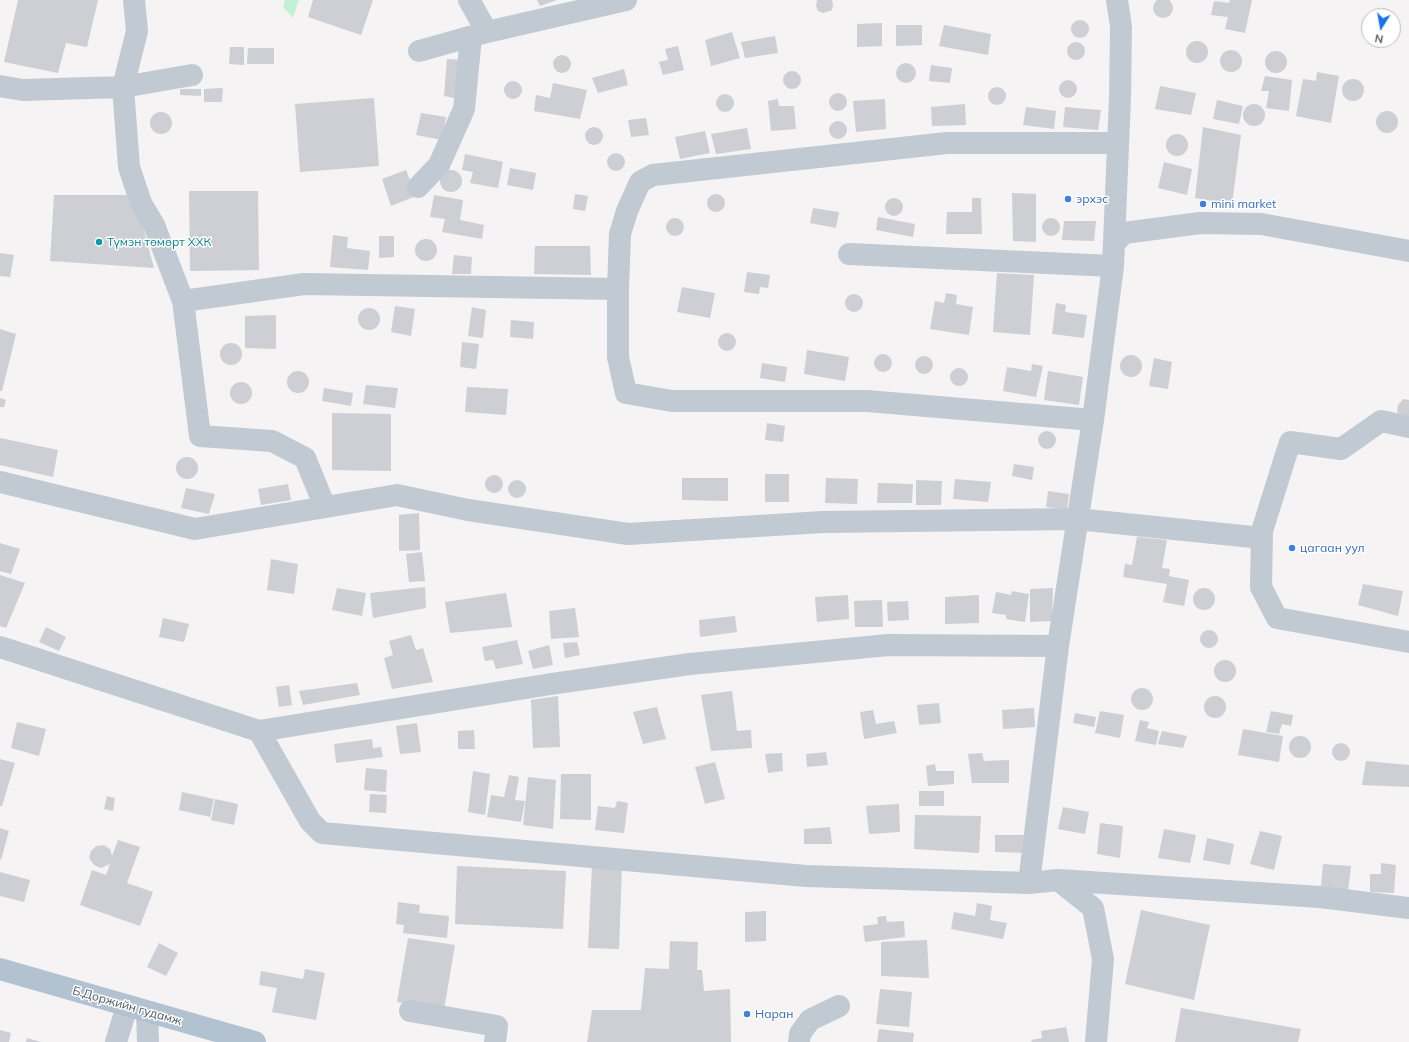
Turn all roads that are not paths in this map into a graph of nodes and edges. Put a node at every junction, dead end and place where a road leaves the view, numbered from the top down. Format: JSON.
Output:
{"nodes":[{"id":1,"x":134,"y":0,"type":"edge"},
{"id":2,"x":469,"y":0,"type":"edge"},
{"id":3,"x":626,"y":0,"type":"edge"},
{"id":4,"x":1117,"y":0,"type":"edge"},
{"id":5,"x":479,"y":34,"type":"junction"},
{"id":6,"x":419,"y":51,"type":"dead end"},
{"id":7,"x":192,"y":75,"type":"dead end"},
{"id":8,"x":0,"y":86,"type":"edge"},
{"id":9,"x":123,"y":87,"type":"junction"},
{"id":10,"x":1117,"y":142,"type":"junction"},
{"id":11,"x":418,"y":187,"type":"dead end"},
{"id":12,"x":1115,"y":243,"type":"junction"},
{"id":13,"x":1409,"y":251,"type":"edge"},
{"id":14,"x":849,"y":254,"type":"dead end"},
{"id":15,"x":1113,"y":266,"type":"junction"},
{"id":16,"x":618,"y":289,"type":"junction"},
{"id":17,"x":183,"y":301,"type":"junction"},
{"id":18,"x":1093,"y":420,"type":"junction"},
{"id":19,"x":1409,"y":427,"type":"edge"},
{"id":20,"x":0,"y":482,"type":"edge"},
{"id":21,"x":326,"y":507,"type":"junction"},
{"id":22,"x":1078,"y":519,"type":"junction"},
{"id":23,"x":1262,"y":538,"type":"junction"},
{"id":24,"x":1409,"y":642,"type":"edge"},
{"id":25,"x":1058,"y":646,"type":"junction"},
{"id":26,"x":0,"y":647,"type":"edge"},
{"id":27,"x":259,"y":731,"type":"junction"},
{"id":28,"x":1058,"y":880,"type":"junction"},
{"id":29,"x":1030,"y":883,"type":"junction"},
{"id":30,"x":1409,"y":908,"type":"edge"},
{"id":31,"x":0,"y":969,"type":"edge"},
{"id":32,"x":839,"y":1006,"type":"dead end"},
{"id":33,"x":137,"y":1009,"type":"junction"},
{"id":34,"x":410,"y":1011,"type":"dead end"},
{"id":35,"x":116,"y":1042,"type":"edge"},
{"id":36,"x":148,"y":1042,"type":"edge"},
{"id":37,"x":255,"y":1042,"type":"edge"},
{"id":38,"x":495,"y":1042,"type":"edge"},
{"id":39,"x":799,"y":1042,"type":"edge"},
{"id":40,"x":1096,"y":1042,"type":"edge"}],
"edges":[{"from":1,"to":9,"type":"street"},
{"from":2,"to":5,"type":"street"},
{"from":3,"to":5,"type":"street"},
{"from":4,"to":10,"type":"street"},
{"from":5,"to":6,"type":"street"},
{"from":5,"to":11,"type":"street"},
{"from":7,"to":9,"type":"street"},
{"from":8,"to":9,"type":"street"},
{"from":9,"to":17,"type":"street"},
{"from":10,"to":12,"type":"street"},
{"from":10,"to":16,"type":"street"},
{"from":12,"to":13,"type":"street"},
{"from":12,"to":15,"type":"street"},
{"from":14,"to":15,"type":"street"},
{"from":15,"to":18,"type":"street"},
{"from":16,"to":17,"type":"street"},
{"from":16,"to":18,"type":"street"},
{"from":17,"to":21,"type":"street"},
{"from":18,"to":22,"type":"street"},
{"from":19,"to":23,"type":"street"},
{"from":20,"to":21,"type":"street"},
{"from":21,"to":22,"type":"street"},
{"from":22,"to":23,"type":"street"},
{"from":22,"to":25,"type":"street"},
{"from":23,"to":24,"type":"street"},
{"from":25,"to":27,"type":"street"},
{"from":25,"to":29,"type":"street"},
{"from":26,"to":27,"type":"street"},
{"from":27,"to":29,"type":"street"},
{"from":28,"to":29,"type":"street"},
{"from":28,"to":30,"type":"street"},
{"from":28,"to":40,"type":"street"},
{"from":31,"to":33,"type":"main road","name":"Б.Доржийн гудамж"},
{"from":32,"to":39,"type":"street"},
{"from":33,"to":35,"type":"street"},
{"from":33,"to":36,"type":"street"},
{"from":33,"to":37,"type":"main road","name":"Б.Доржийн гудамж"},
{"from":34,"to":38,"type":"street"}]}
